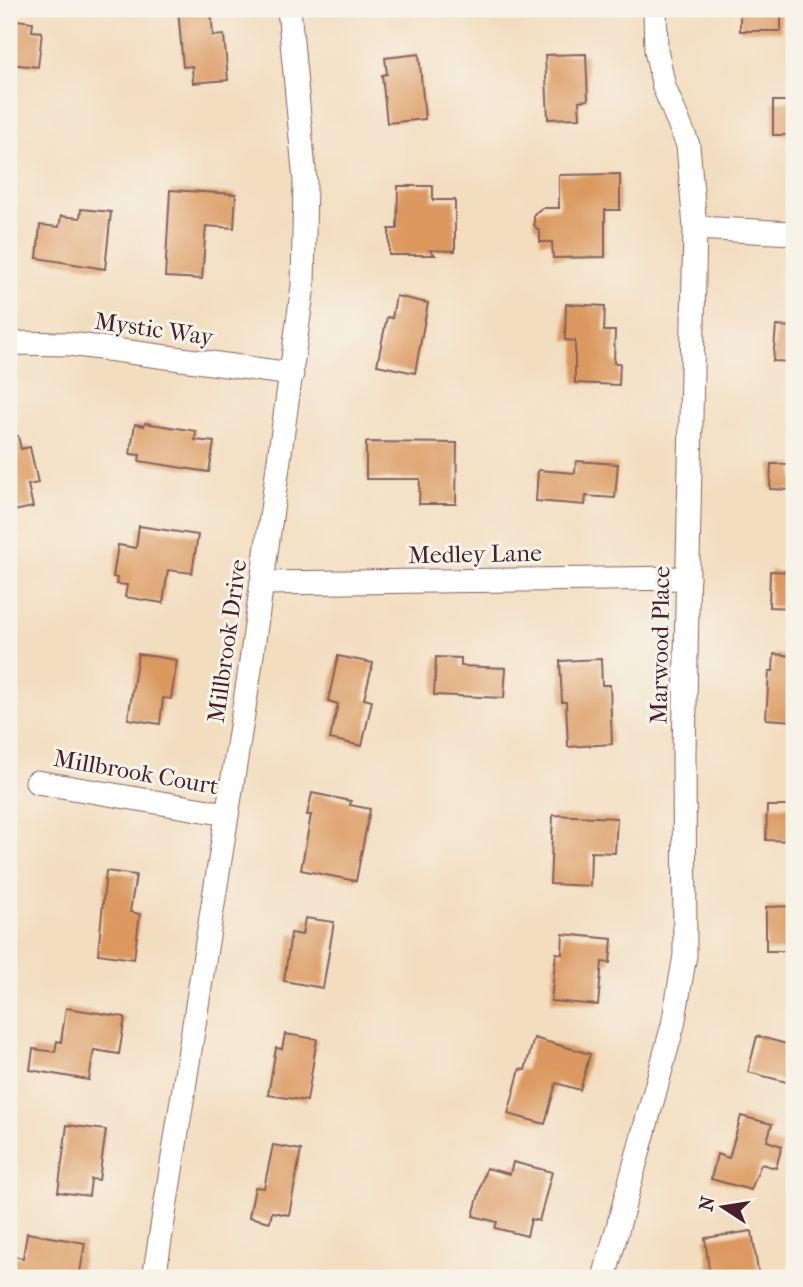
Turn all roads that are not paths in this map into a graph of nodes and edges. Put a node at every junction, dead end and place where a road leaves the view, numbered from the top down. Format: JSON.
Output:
{"nodes":[{"id":1,"x":289,"y":9,"type":"edge"},
{"id":2,"x":655,"y":9,"type":"edge"},
{"id":3,"x":695,"y":228,"type":"junction"},
{"id":4,"x":794,"y":233,"type":"edge"},
{"id":5,"x":9,"y":343,"type":"edge"},
{"id":6,"x":292,"y":374,"type":"junction"},
{"id":7,"x":688,"y":578,"type":"junction"},
{"id":8,"x":262,"y":583,"type":"junction"},
{"id":9,"x":37,"y":782,"type":"dead end"},
{"id":10,"x":227,"y":814,"type":"junction"},
{"id":11,"x":154,"y":1278,"type":"edge"},
{"id":12,"x":604,"y":1278,"type":"edge"}],
"edges":[{"from":1,"to":6,"type":"street","name":"Millbrook Drive"},
{"from":2,"to":3,"type":"street","name":"Marwood Place"},
{"from":3,"to":4,"type":"street"},
{"from":3,"to":7,"type":"street","name":"Marwood Place"},
{"from":5,"to":6,"type":"street","name":"Mystic Way"},
{"from":6,"to":8,"type":"street","name":"Millbrook Drive"},
{"from":7,"to":8,"type":"street","name":"Medley Lane"},
{"from":7,"to":12,"type":"street","name":"Marwood Place"},
{"from":8,"to":10,"type":"street","name":"Millbrook Drive"},
{"from":9,"to":10,"type":"street","name":"Millbrook Court"},
{"from":10,"to":11,"type":"street","name":"Millbrook Drive"}]}
